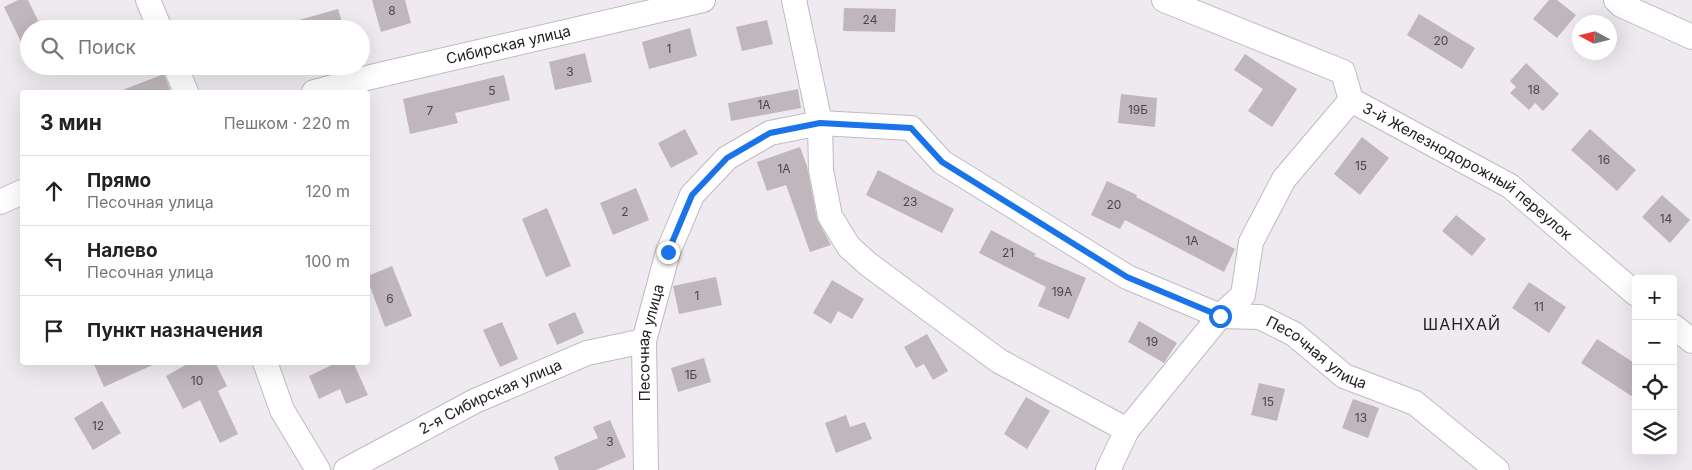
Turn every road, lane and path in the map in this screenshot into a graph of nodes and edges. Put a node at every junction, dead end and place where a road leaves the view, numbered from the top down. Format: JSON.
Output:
{"nodes":[{"id":1,"x":148,"y":0,"type":"edge"},
{"id":2,"x":703,"y":0,"type":"edge"},
{"id":3,"x":794,"y":0,"type":"edge"},
{"id":4,"x":1164,"y":0,"type":"edge"},
{"id":5,"x":1616,"y":0,"type":"edge"},
{"id":6,"x":156,"y":20,"type":"edge"},
{"id":7,"x":1692,"y":37,"type":"edge"},
{"id":8,"x":179,"y":75,"type":"edge"},
{"id":9,"x":185,"y":90,"type":"edge"},
{"id":10,"x":322,"y":90,"type":"edge"},
{"id":11,"x":1351,"y":100,"type":"junction"},
{"id":12,"x":820,"y":123,"type":"junction"},
{"id":13,"x":20,"y":193,"type":"edge"},
{"id":14,"x":0,"y":202,"type":"edge"},
{"id":15,"x":1632,"y":291,"type":"edge"},
{"id":16,"x":1220,"y":316,"type":"junction"},
{"id":17,"x":1677,"y":329,"type":"edge"},
{"id":18,"x":644,"y":341,"type":"junction"},
{"id":19,"x":1692,"y":341,"type":"edge"},
{"id":20,"x":266,"y":365,"type":"edge"},
{"id":21,"x":1127,"y":430,"type":"junction"},
{"id":22,"x":318,"y":470,"type":"edge"},
{"id":23,"x":346,"y":470,"type":"edge"},
{"id":24,"x":646,"y":470,"type":"edge"},
{"id":25,"x":1108,"y":470,"type":"edge"},
{"id":26,"x":1497,"y":470,"type":"edge"}],
"edges":[{"from":1,"to":6,"type":"street"},
{"from":2,"to":10,"type":"street","name":"Сибирская улица"},
{"from":3,"to":12,"type":"street"},
{"from":4,"to":11,"type":"street","name":"3-й Железнодорожный переулок"},
{"from":5,"to":7,"type":"street"},
{"from":8,"to":9,"type":"street"},
{"from":11,"to":15,"type":"street","name":"3-й Железнодорожный переулок"},
{"from":11,"to":16,"type":"street"},
{"from":12,"to":16,"type":"street","name":"Песочная улица"},
{"from":12,"to":18,"type":"street","name":"Песочная улица"},
{"from":12,"to":21,"type":"street"},
{"from":13,"to":14,"type":"street"},
{"from":16,"to":21,"type":"street"},
{"from":16,"to":26,"type":"street","name":"Песочная улица"},
{"from":17,"to":19,"type":"street"},
{"from":18,"to":23,"type":"street","name":"2-я Сибирская улица"},
{"from":18,"to":24,"type":"street","name":"Песочная улица"},
{"from":20,"to":22,"type":"street"},
{"from":21,"to":25,"type":"street"}]}
